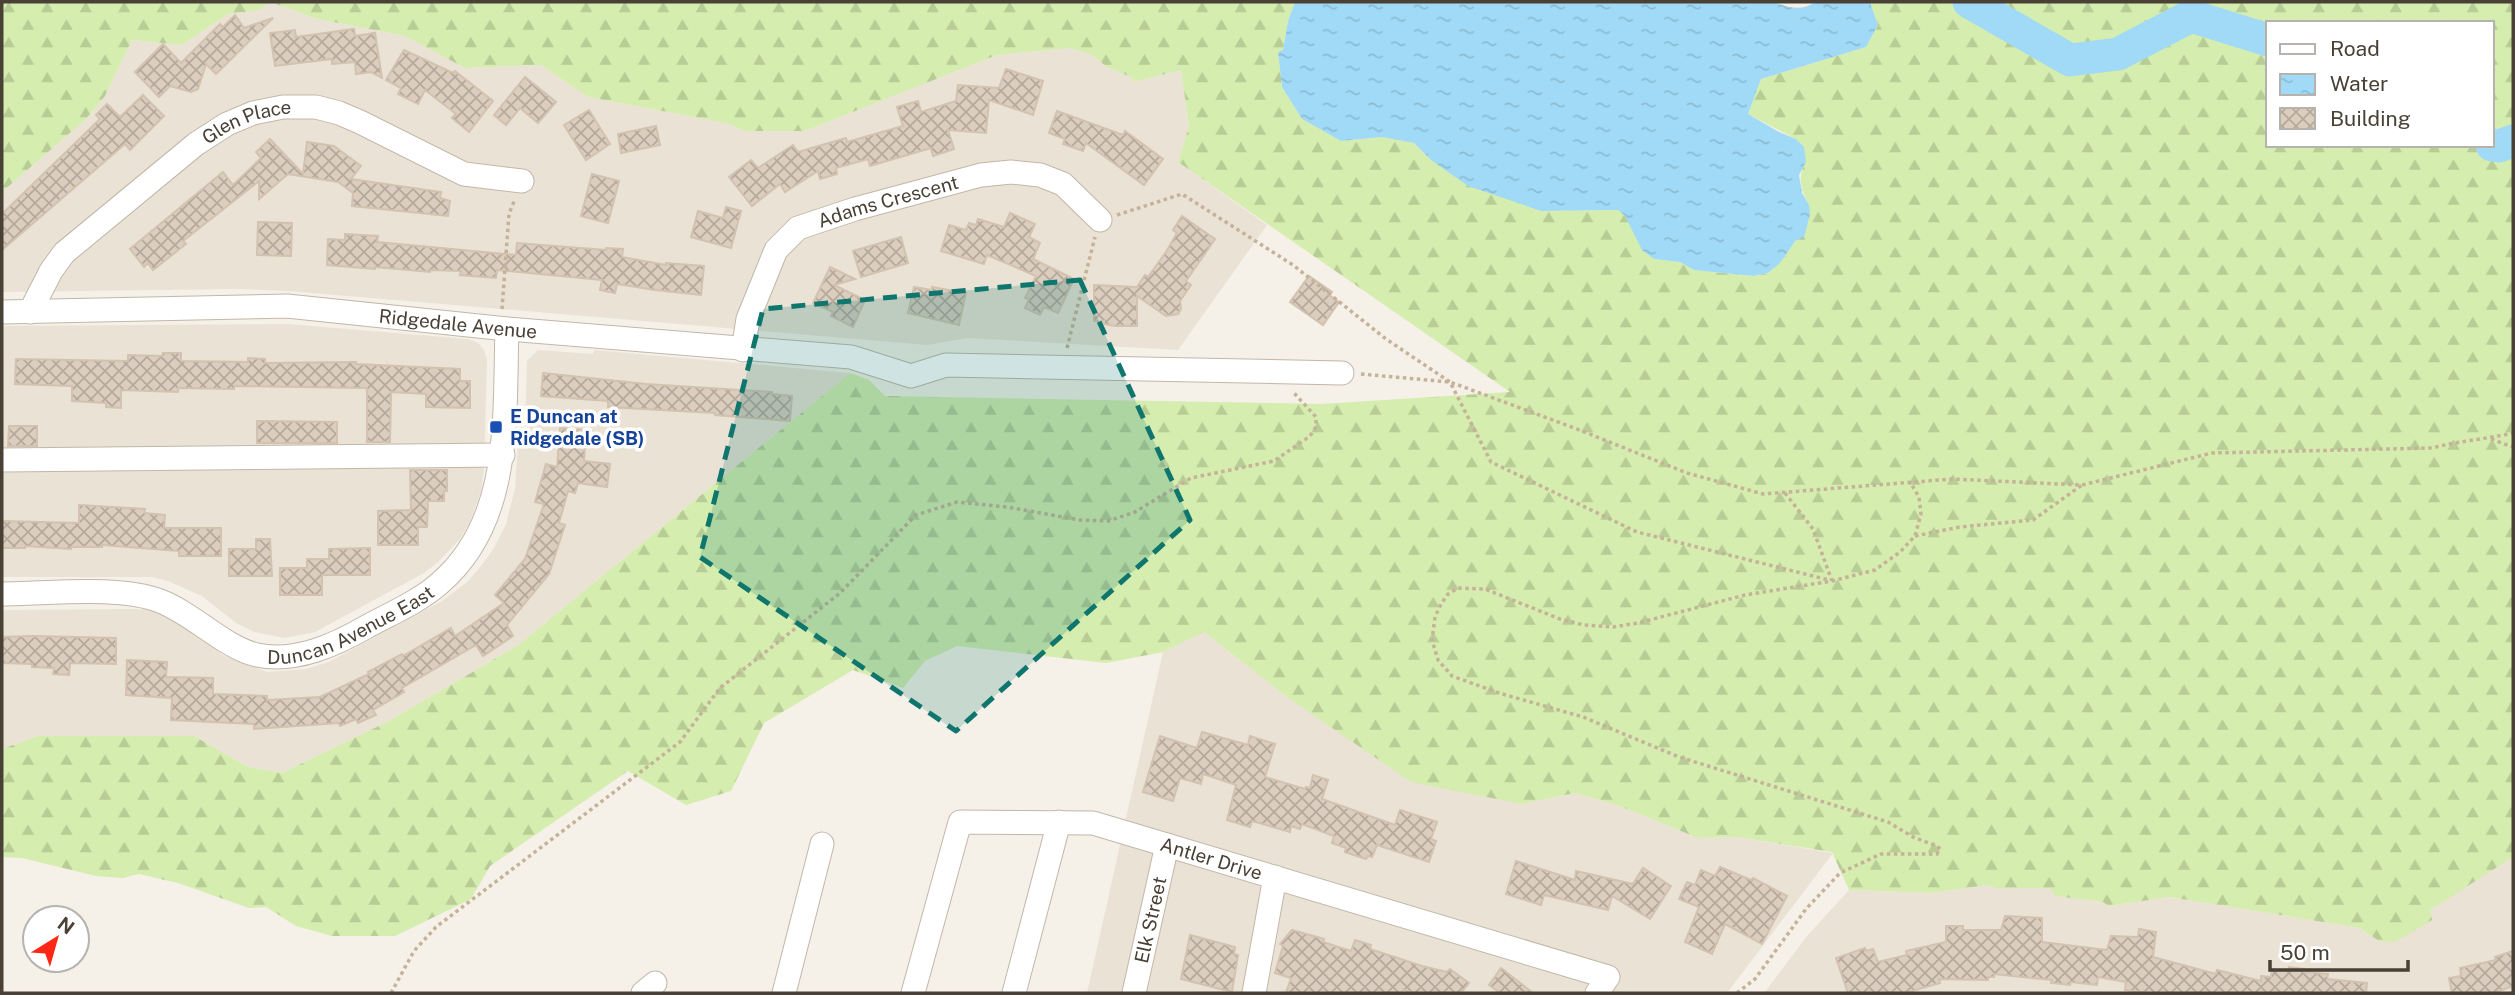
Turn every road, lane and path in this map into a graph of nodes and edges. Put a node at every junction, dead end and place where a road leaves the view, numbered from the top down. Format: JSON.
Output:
{"nodes":[{"id":1,"x":522,"y":181,"type":"joint"},
{"id":2,"x":1100,"y":220,"type":"junction"},
{"id":3,"x":2,"y":312,"type":"edge"},
{"id":4,"x":30,"y":312,"type":"junction"},
{"id":5,"x":507,"y":329,"type":"junction"},
{"id":6,"x":743,"y":350,"type":"junction"},
{"id":7,"x":1063,"y":367,"type":"junction"},
{"id":8,"x":1272,"y":372,"type":"junction"},
{"id":9,"x":1342,"y":373,"type":"joint"},
{"id":10,"x":1450,"y":382,"type":"junction"},
{"id":11,"x":2513,"y":433,"type":"edge"},
{"id":12,"x":2489,"y":439,"type":"junction"},
{"id":13,"x":2513,"y":447,"type":"edge"},
{"id":14,"x":503,"y":455,"type":"junction"},
{"id":15,"x":2,"y":460,"type":"edge"},
{"id":16,"x":1910,"y":482,"type":"junction"},
{"id":17,"x":2082,"y":485,"type":"junction"},
{"id":18,"x":1784,"y":493,"type":"junction"},
{"id":19,"x":1915,"y":536,"type":"junction"},
{"id":20,"x":1832,"y":580,"type":"junction"},
{"id":21,"x":2,"y":594,"type":"edge"},
{"id":22,"x":1059,"y":822,"type":"junction"},
{"id":23,"x":822,"y":844,"type":"dead end"},
{"id":24,"x":1167,"y":845,"type":"junction"},
{"id":25,"x":1275,"y":877,"type":"junction"},
{"id":26,"x":391,"y":993,"type":"edge"},
{"id":27,"x":784,"y":993,"type":"edge"},
{"id":28,"x":913,"y":993,"type":"edge"},
{"id":29,"x":1014,"y":993,"type":"edge"},
{"id":30,"x":1134,"y":993,"type":"edge"},
{"id":31,"x":1254,"y":993,"type":"edge"},
{"id":32,"x":1597,"y":993,"type":"edge"},
{"id":33,"x":1737,"y":993,"type":"edge"}],
"edges":[{"from":1,"to":4,"type":"street","name":"Glen Place"},
{"from":1,"to":5,"type":"path"},
{"from":2,"to":6,"type":"street","name":"Adams Crescent"},
{"from":2,"to":7,"type":"path"},
{"from":2,"to":10,"type":"path"},
{"from":3,"to":4,"type":"street","name":"Ridgedale Avenue"},
{"from":4,"to":5,"type":"street","name":"Ridgedale Avenue"},
{"from":5,"to":6,"type":"street","name":"Ridgedale Avenue"},
{"from":5,"to":14,"type":"street","name":"Duncan Avenue East"},
{"from":6,"to":7,"type":"street","name":"Ridgedale Avenue"},
{"from":7,"to":8,"type":"street"},
{"from":8,"to":9,"type":"street"},
{"from":8,"to":26,"type":"path"},
{"from":9,"to":10,"type":"path"},
{"from":10,"to":18,"type":"path"},
{"from":10,"to":20,"type":"path"},
{"from":11,"to":12,"type":"path"},
{"from":12,"to":13,"type":"path"},
{"from":12,"to":17,"type":"path"},
{"from":14,"to":15,"type":"street"},
{"from":14,"to":21,"type":"street","name":"Duncan Avenue East"},
{"from":16,"to":17,"type":"path"},
{"from":16,"to":18,"type":"path"},
{"from":16,"to":19,"type":"path"},
{"from":17,"to":19,"type":"path"},
{"from":18,"to":20,"type":"path"},
{"from":19,"to":20,"type":"path"},
{"from":20,"to":33,"type":"path"},
{"from":22,"to":24,"type":"street","name":"Antler Drive"},
{"from":22,"to":28,"type":"street","name":"Antler Drive"},
{"from":22,"to":29,"type":"street"},
{"from":23,"to":27,"type":"street"},
{"from":24,"to":25,"type":"street","name":"Antler Drive"},
{"from":24,"to":30,"type":"street","name":"Elk Street"},
{"from":25,"to":31,"type":"street"},
{"from":25,"to":32,"type":"street","name":"Antler Drive"}]}
